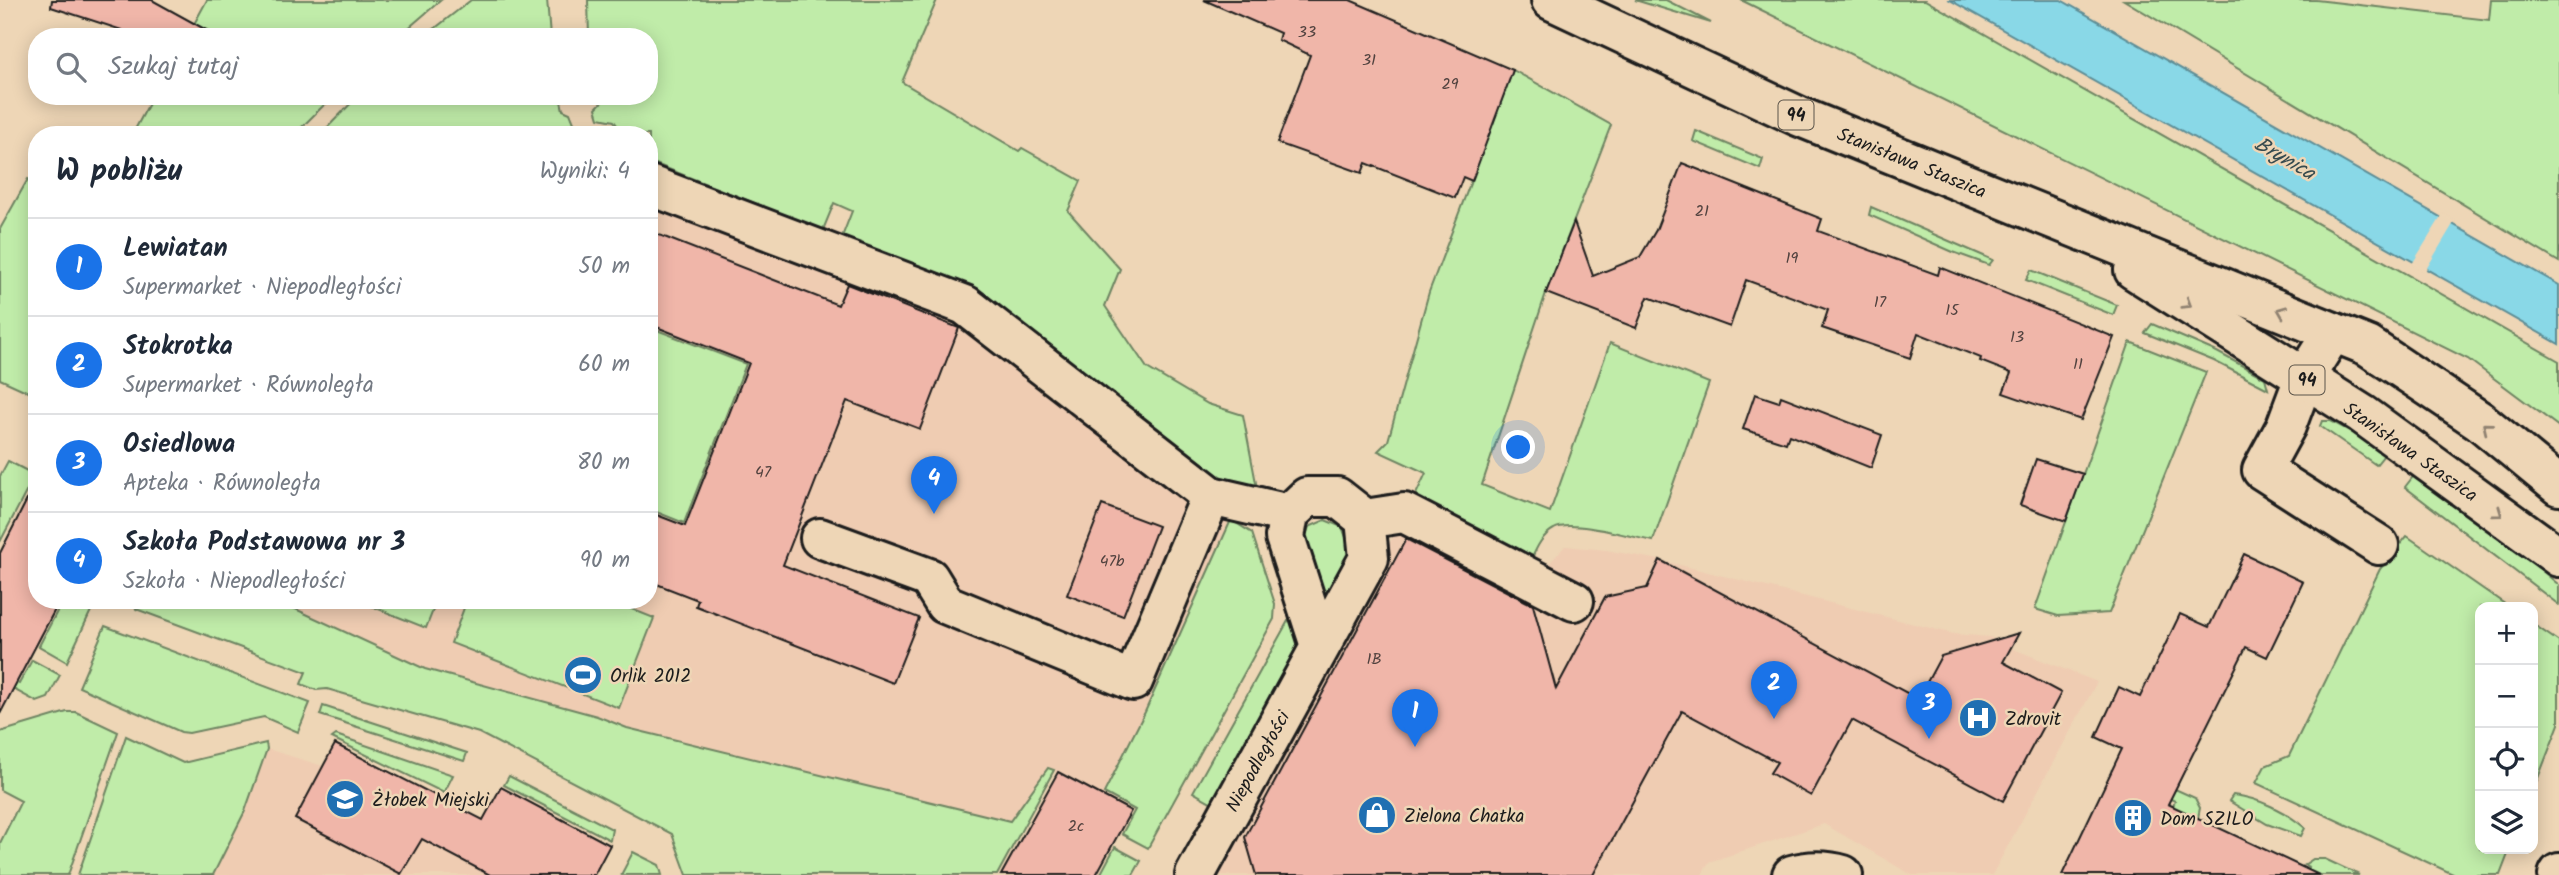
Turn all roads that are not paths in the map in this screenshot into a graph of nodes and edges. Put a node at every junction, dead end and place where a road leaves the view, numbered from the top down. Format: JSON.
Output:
{"nodes":[{"id":1,"x":1551,"y":0,"type":"edge"},
{"id":2,"x":658,"y":188,"type":"edge"},
{"id":3,"x":2047,"y":215,"type":"junction"},
{"id":4,"x":2333,"y":332,"type":"junction"},
{"id":5,"x":2304,"y":378,"type":"junction"},
{"id":6,"x":2559,"y":486,"type":"edge"},
{"id":7,"x":1211,"y":496,"type":"junction"},
{"id":8,"x":1289,"y":514,"type":"junction"},
{"id":9,"x":1364,"y":519,"type":"junction"},
{"id":10,"x":820,"y":538,"type":"dead end"},
{"id":11,"x":2379,"y":545,"type":"dead end"},
{"id":12,"x":2559,"y":557,"type":"edge"},
{"id":13,"x":1574,"y":601,"type":"dead end"},
{"id":14,"x":1320,"y":646,"type":"junction"},
{"id":15,"x":1195,"y":875,"type":"edge"},
{"id":16,"x":1792,"y":875,"type":"edge"},
{"id":17,"x":1843,"y":875,"type":"edge"}],
"edges":[{"from":1,"to":3,"type":"main road","name":"Stanisława Staszica","number":"94"},
{"from":2,"to":7,"type":"main road"},
{"from":4,"to":3,"type":"main road","name":"Stanisława Staszica","number":"94","one_way":true},
{"from":3,"to":5,"type":"main road","name":"Stanisława Staszica","number":"94","one_way":true},
{"from":4,"to":5,"type":"main road"},
{"from":6,"to":4,"type":"main road","name":"Stanisława Staszica","number":"94","one_way":true},
{"from":5,"to":11,"type":"main road"},
{"from":5,"to":12,"type":"main road","name":"Stanisława Staszica","number":"94","one_way":true},
{"from":7,"to":8,"type":"main road"},
{"from":7,"to":10,"type":"main road"},
{"from":8,"to":9,"type":"main road"},
{"from":8,"to":14,"type":"main road"},
{"from":9,"to":13,"type":"main road"},
{"from":9,"to":14,"type":"main road","name":"Niepodległości"},
{"from":14,"to":15,"type":"main road","name":"Niepodległości"},
{"from":16,"to":17,"type":"main road"}]}
